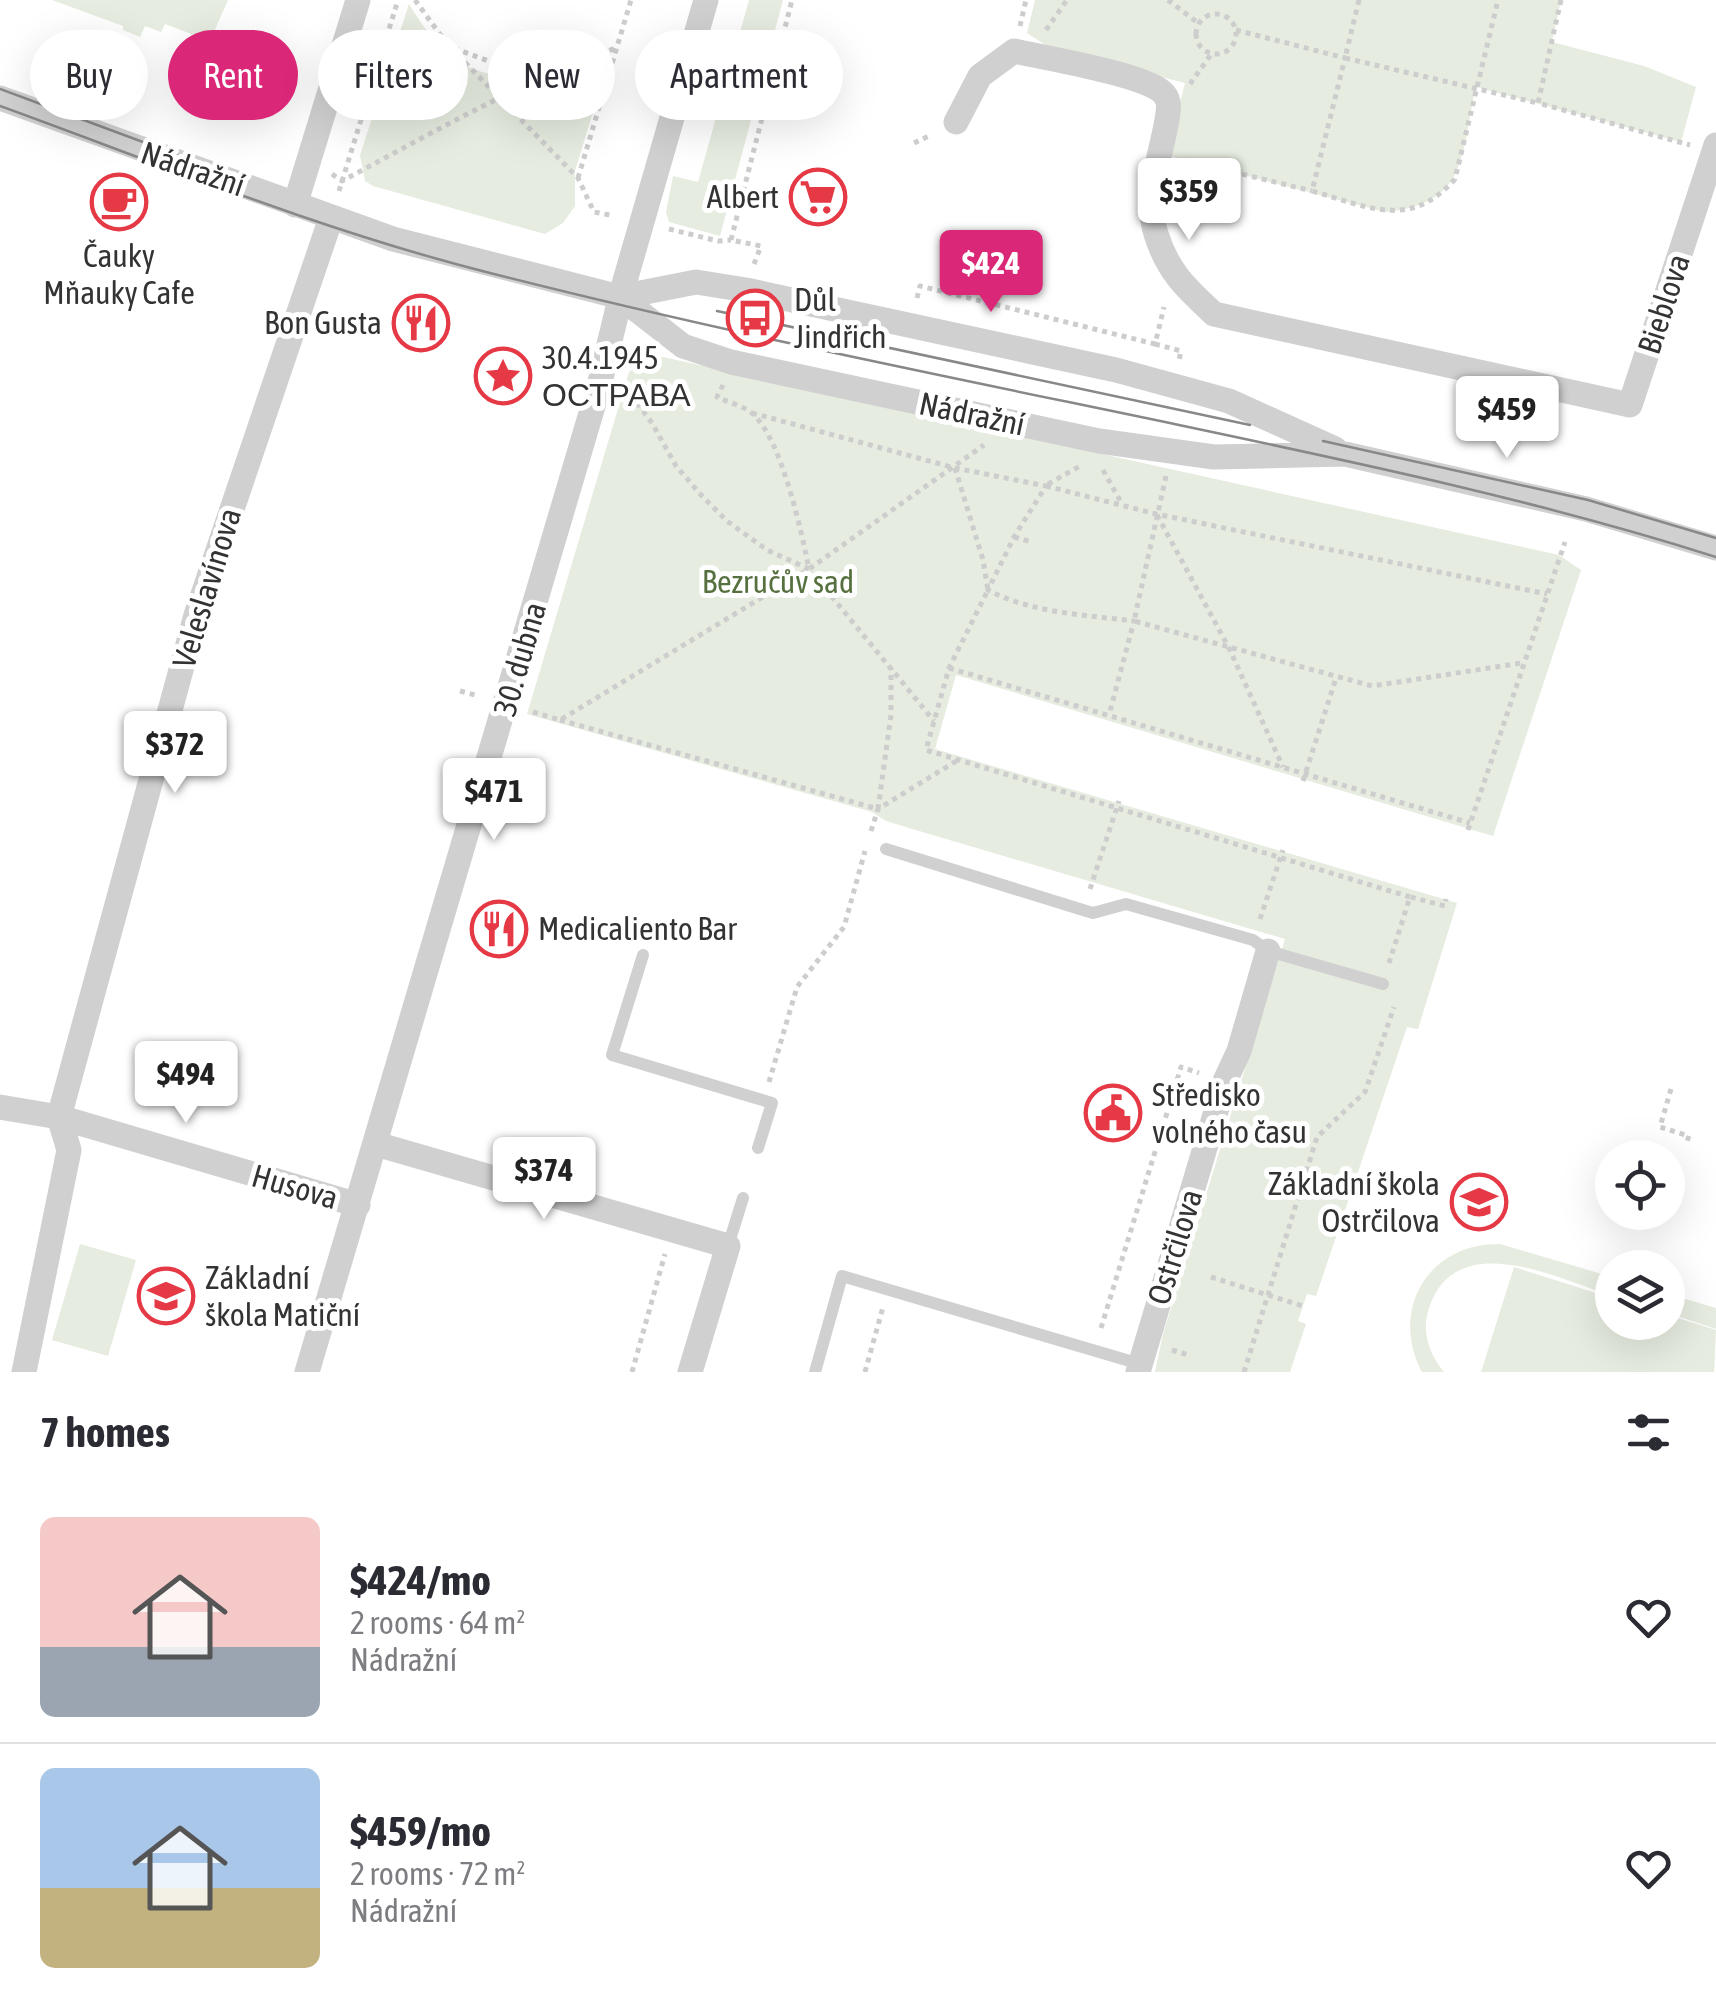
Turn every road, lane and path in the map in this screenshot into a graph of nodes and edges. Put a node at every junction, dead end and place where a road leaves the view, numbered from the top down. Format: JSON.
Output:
{"nodes":[{"id":1,"x":358,"y":0,"type":"edge"},
{"id":2,"x":398,"y":0,"type":"edge"},
{"id":3,"x":414,"y":0,"type":"edge"},
{"id":4,"x":631,"y":0,"type":"edge"},
{"id":5,"x":706,"y":0,"type":"edge"},
{"id":6,"x":792,"y":0,"type":"edge"},
{"id":7,"x":1026,"y":0,"type":"edge"},
{"id":8,"x":1168,"y":0,"type":"edge"},
{"id":9,"x":1359,"y":0,"type":"edge"},
{"id":10,"x":1498,"y":0,"type":"edge"},
{"id":11,"x":1561,"y":0,"type":"edge"},
{"id":12,"x":1198,"y":23,"type":"junction"},
{"id":13,"x":436,"y":30,"type":"edge"},
{"id":14,"x":697,"y":30,"type":"edge"},
{"id":15,"x":785,"y":30,"type":"edge"},
{"id":16,"x":1019,"y":30,"type":"dead end"},
{"id":17,"x":1236,"y":30,"type":"junction"},
{"id":18,"x":616,"y":48,"type":"joint"},
{"id":19,"x":1212,"y":54,"type":"junction"},
{"id":20,"x":1345,"y":58,"type":"junction"},
{"id":21,"x":468,"y":66,"type":"edge"},
{"id":22,"x":488,"y":87,"type":"edge"},
{"id":23,"x":1475,"y":87,"type":"junction"},
{"id":24,"x":0,"y":98,"type":"edge"},
{"id":25,"x":1168,"y":98,"type":"junction"},
{"id":26,"x":488,"y":103,"type":"edge"},
{"id":27,"x":1538,"y":103,"type":"junction"},
{"id":28,"x":520,"y":120,"type":"edge"},
{"id":29,"x":671,"y":120,"type":"edge"},
{"id":30,"x":762,"y":120,"type":"edge"},
{"id":31,"x":956,"y":122,"type":"dead end"},
{"id":32,"x":1715,"y":148,"type":"edge"},
{"id":33,"x":1157,"y":154,"type":"junction"},
{"id":34,"x":578,"y":178,"type":"junction"},
{"id":35,"x":342,"y":181,"type":"junction"},
{"id":36,"x":1312,"y":192,"type":"junction"},
{"id":37,"x":294,"y":205,"type":"junction"},
{"id":38,"x":610,"y":215,"type":"dead end"},
{"id":39,"x":331,"y":218,"type":"junction"},
{"id":40,"x":666,"y":228,"type":"dead end"},
{"id":41,"x":731,"y":240,"type":"junction"},
{"id":42,"x":761,"y":246,"type":"dead end"},
{"id":43,"x":1173,"y":275,"type":"junction"},
{"id":44,"x":920,"y":286,"type":"dead end"},
{"id":45,"x":620,"y":297,"type":"junction"},
{"id":46,"x":1155,"y":344,"type":"junction"},
{"id":47,"x":1166,"y":347,"type":"dead end"},
{"id":48,"x":731,"y":362,"type":"junction"},
{"id":49,"x":631,"y":395,"type":"dead end"},
{"id":50,"x":752,"y":413,"type":"junction"},
{"id":51,"x":994,"y":437,"type":"dead end"},
{"id":52,"x":1345,"y":454,"type":"junction"},
{"id":53,"x":955,"y":468,"type":"junction"},
{"id":54,"x":1168,"y":470,"type":"dead end"},
{"id":55,"x":1046,"y":486,"type":"junction"},
{"id":56,"x":1122,"y":505,"type":"junction"},
{"id":57,"x":1156,"y":514,"type":"junction"},
{"id":58,"x":1014,"y":537,"type":"junction"},
{"id":59,"x":1032,"y":542,"type":"dead end"},
{"id":60,"x":1565,"y":542,"type":"dead end"},
{"id":61,"x":1716,"y":548,"type":"edge"},
{"id":62,"x":809,"y":569,"type":"junction"},
{"id":63,"x":988,"y":590,"type":"junction"},
{"id":64,"x":1547,"y":594,"type":"junction"},
{"id":65,"x":1134,"y":621,"type":"junction"},
{"id":66,"x":1229,"y":648,"type":"junction"},
{"id":67,"x":1522,"y":663,"type":"junction"},
{"id":68,"x":890,"y":668,"type":"junction"},
{"id":69,"x":949,"y":668,"type":"junction"},
{"id":70,"x":1336,"y":678,"type":"junction"},
{"id":71,"x":460,"y":691,"type":"dead end"},
{"id":72,"x":507,"y":705,"type":"junction"},
{"id":73,"x":1109,"y":715,"type":"junction"},
{"id":74,"x":560,"y":720,"type":"junction"},
{"id":75,"x":934,"y":721,"type":"junction"},
{"id":76,"x":1142,"y":725,"type":"junction"},
{"id":77,"x":1140,"y":733,"type":"dead end"},
{"id":78,"x":958,"y":760,"type":"junction"},
{"id":79,"x":1283,"y":767,"type":"junction"},
{"id":80,"x":1304,"y":777,"type":"junction"},
{"id":81,"x":1118,"y":805,"type":"junction"},
{"id":82,"x":878,"y":810,"type":"junction"},
{"id":83,"x":886,"y":850,"type":"dead end"},
{"id":84,"x":1281,"y":854,"type":"junction"},
{"id":85,"x":1410,"y":897,"type":"junction"},
{"id":86,"x":1446,"y":899,"type":"dead end"},
{"id":87,"x":1082,"y":910,"type":"junction"},
{"id":88,"x":1261,"y":946,"type":"junction"},
{"id":89,"x":643,"y":954,"type":"dead end"},
{"id":90,"x":1383,"y":984,"type":"joint"},
{"id":91,"x":1394,"y":1007,"type":"dead end"},
{"id":92,"x":1199,"y":1073,"type":"dead end"},
{"id":93,"x":1671,"y":1089,"type":"dead end"},
{"id":94,"x":764,"y":1101,"type":"junction"},
{"id":95,"x":0,"y":1107,"type":"edge"},
{"id":96,"x":59,"y":1118,"type":"junction"},
{"id":97,"x":376,"y":1144,"type":"junction"},
{"id":98,"x":1686,"y":1145,"type":"dead end"},
{"id":99,"x":758,"y":1148,"type":"dead end"},
{"id":100,"x":743,"y":1198,"type":"dead end"},
{"id":101,"x":358,"y":1205,"type":"junction"},
{"id":102,"x":728,"y":1246,"type":"junction"},
{"id":103,"x":666,"y":1250,"type":"dead end"},
{"id":104,"x":1212,"y":1277,"type":"dead end"},
{"id":105,"x":888,"y":1290,"type":"junction"},
{"id":106,"x":1268,"y":1296,"type":"junction"},
{"id":107,"x":1303,"y":1306,"type":"dead end"},
{"id":108,"x":1101,"y":1328,"type":"dead end"},
{"id":109,"x":1139,"y":1368,"type":"edge"},
{"id":110,"x":24,"y":1372,"type":"edge"},
{"id":111,"x":307,"y":1372,"type":"edge"},
{"id":112,"x":632,"y":1372,"type":"edge"},
{"id":113,"x":690,"y":1372,"type":"edge"},
{"id":114,"x":816,"y":1372,"type":"edge"},
{"id":115,"x":865,"y":1372,"type":"edge"},
{"id":116,"x":1244,"y":1372,"type":"edge"}],
"edges":[{"from":1,"to":37,"type":"street"},
{"from":2,"to":35,"type":"path"},
{"from":3,"to":13,"type":"path"},
{"from":4,"to":18,"type":"path"},
{"from":5,"to":14,"type":"street","name":"30. dubna"},
{"from":6,"to":15,"type":"path"},
{"from":7,"to":16,"type":"path"},
{"from":8,"to":12,"type":"path"},
{"from":9,"to":20,"type":"path"},
{"from":10,"to":23,"type":"path"},
{"from":11,"to":27,"type":"path"},
{"from":12,"to":17,"type":"path"},
{"from":12,"to":19,"type":"path"},
{"from":17,"to":19,"type":"path"},
{"from":17,"to":20,"type":"path"},
{"from":18,"to":34,"type":"path"},
{"from":19,"to":25,"type":"path"},
{"from":20,"to":23,"type":"path"},
{"from":20,"to":36,"type":"path"},
{"from":21,"to":22,"type":"path"},
{"from":23,"to":27,"type":"path"},
{"from":23,"to":36,"type":"path"},
{"from":24,"to":37,"type":"street","name":"Nádražní"},
{"from":25,"to":31,"type":"street"},
{"from":25,"to":33,"type":"street"},
{"from":26,"to":35,"type":"path"},
{"from":27,"to":32,"type":"path"},
{"from":28,"to":34,"type":"path"},
{"from":29,"to":45,"type":"street","name":"30. dubna"},
{"from":30,"to":41,"type":"path"},
{"from":32,"to":43,"type":"street","name":"Bieblova"},
{"from":33,"to":36,"type":"path"},
{"from":33,"to":43,"type":"street"},
{"from":34,"to":38,"type":"path"},
{"from":35,"to":39,"type":"path"},
{"from":37,"to":39,"type":"street","name":"Nádražní"},
{"from":39,"to":45,"type":"street","name":"Nádražní"},
{"from":39,"to":96,"type":"street","name":"Veleslavínova"},
{"from":40,"to":41,"type":"path"},
{"from":41,"to":42,"type":"path"},
{"from":43,"to":46,"type":"path"},
{"from":44,"to":46,"type":"path"},
{"from":45,"to":48,"type":"street","name":"Nádražní"},
{"from":45,"to":52,"type":"street","name":"Nádražní"},
{"from":45,"to":72,"type":"street","name":"30. dubna"},
{"from":46,"to":47,"type":"path"},
{"from":48,"to":50,"type":"path"},
{"from":48,"to":52,"type":"street","name":"Nádražní"},
{"from":49,"to":62,"type":"path"},
{"from":50,"to":53,"type":"path"},
{"from":50,"to":62,"type":"path"},
{"from":51,"to":53,"type":"path"},
{"from":52,"to":61,"type":"street","name":"Nádražní"},
{"from":53,"to":55,"type":"path"},
{"from":53,"to":62,"type":"path"},
{"from":53,"to":63,"type":"path"},
{"from":54,"to":57,"type":"path"},
{"from":55,"to":56,"type":"path"},
{"from":55,"to":56,"type":"path"},
{"from":55,"to":58,"type":"path"},
{"from":56,"to":57,"type":"path"},
{"from":57,"to":64,"type":"path"},
{"from":57,"to":65,"type":"path"},
{"from":57,"to":66,"type":"path"},
{"from":58,"to":59,"type":"path"},
{"from":58,"to":63,"type":"path"},
{"from":60,"to":64,"type":"path"},
{"from":62,"to":68,"type":"path"},
{"from":62,"to":74,"type":"path"},
{"from":63,"to":65,"type":"path"},
{"from":63,"to":69,"type":"path"},
{"from":64,"to":67,"type":"path"},
{"from":65,"to":66,"type":"path"},
{"from":65,"to":73,"type":"path"},
{"from":66,"to":70,"type":"path"},
{"from":66,"to":79,"type":"path"},
{"from":67,"to":70,"type":"path"},
{"from":67,"to":80,"type":"path"},
{"from":68,"to":75,"type":"path"},
{"from":68,"to":82,"type":"path"},
{"from":69,"to":73,"type":"path"},
{"from":69,"to":75,"type":"path"},
{"from":70,"to":80,"type":"path"},
{"from":71,"to":72,"type":"path"},
{"from":72,"to":74,"type":"path"},
{"from":72,"to":97,"type":"street","name":"30. dubna"},
{"from":73,"to":76,"type":"path"},
{"from":74,"to":82,"type":"path"},
{"from":75,"to":78,"type":"path"},
{"from":76,"to":77,"type":"path"},
{"from":76,"to":79,"type":"path"},
{"from":78,"to":81,"type":"path"},
{"from":78,"to":82,"type":"path"},
{"from":79,"to":80,"type":"path"},
{"from":81,"to":84,"type":"path"},
{"from":81,"to":87,"type":"path"},
{"from":82,"to":94,"type":"path"},
{"from":83,"to":87,"type":"lane"},
{"from":84,"to":85,"type":"path"},
{"from":84,"to":88,"type":"path"},
{"from":85,"to":86,"type":"path"},
{"from":85,"to":90,"type":"path"},
{"from":87,"to":88,"type":"lane"},
{"from":88,"to":90,"type":"lane"},
{"from":88,"to":109,"type":"street","name":"Ostrčilova"},
{"from":89,"to":94,"type":"lane"},
{"from":91,"to":106,"type":"path"},
{"from":92,"to":108,"type":"path"},
{"from":93,"to":98,"type":"path"},
{"from":94,"to":99,"type":"lane"},
{"from":95,"to":96,"type":"street","name":"Husova"},
{"from":96,"to":101,"type":"street","name":"Husova"},
{"from":96,"to":110,"type":"street","name":"Veleslavínova"},
{"from":97,"to":101,"type":"street","name":"30. dubna"},
{"from":97,"to":102,"type":"street"},
{"from":100,"to":102,"type":"lane"},
{"from":101,"to":111,"type":"street","name":"30. dubna"},
{"from":102,"to":113,"type":"street"},
{"from":103,"to":112,"type":"path"},
{"from":104,"to":106,"type":"path"},
{"from":105,"to":109,"type":"lane"},
{"from":105,"to":114,"type":"lane"},
{"from":105,"to":115,"type":"path"},
{"from":106,"to":107,"type":"path"},
{"from":106,"to":116,"type":"path"}]}
